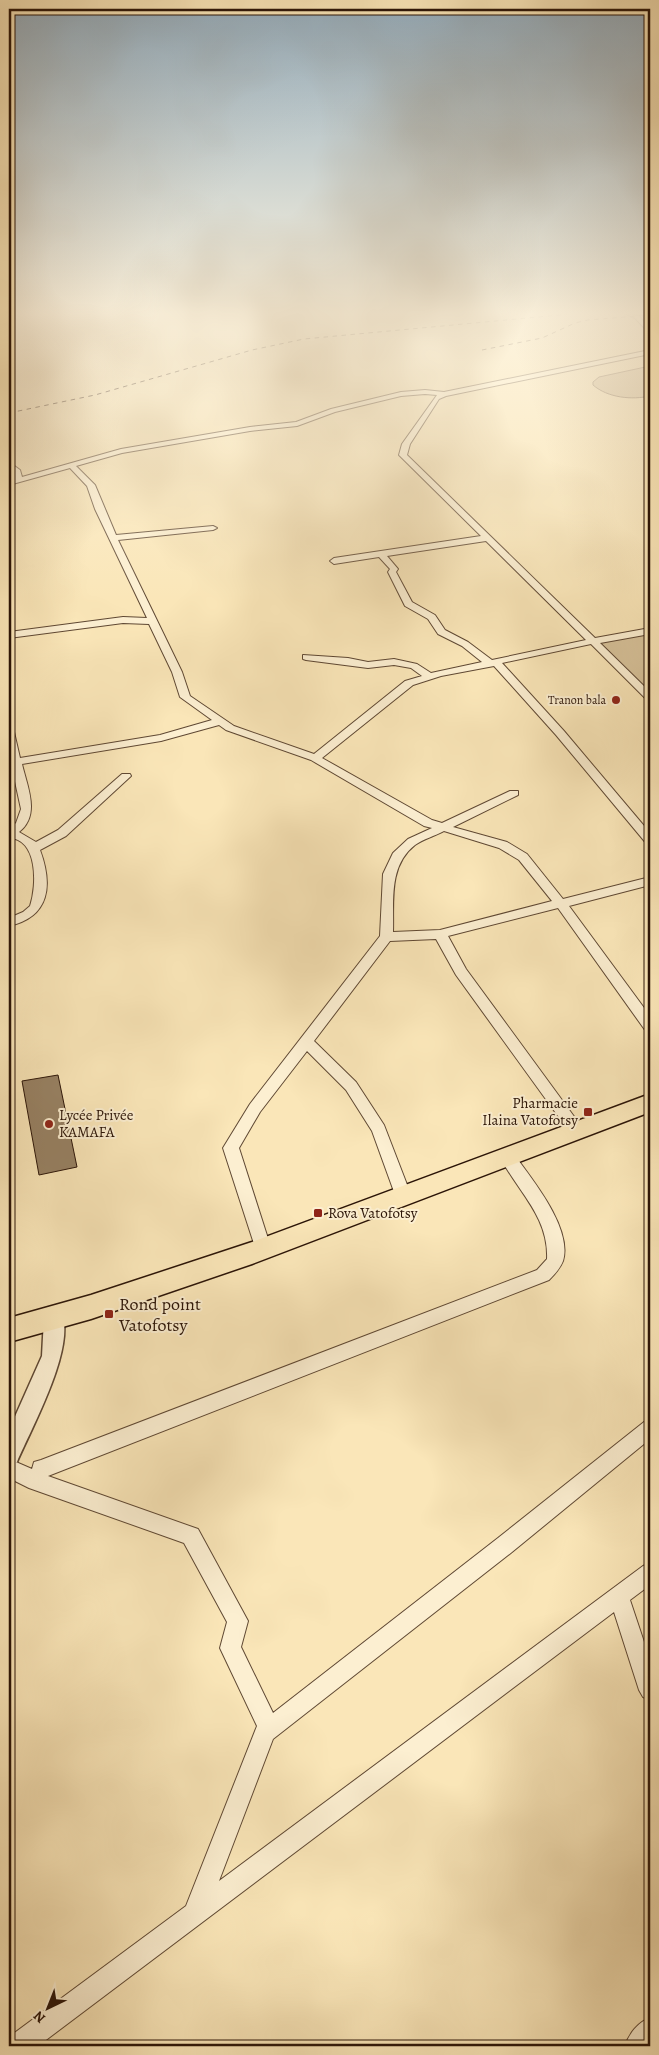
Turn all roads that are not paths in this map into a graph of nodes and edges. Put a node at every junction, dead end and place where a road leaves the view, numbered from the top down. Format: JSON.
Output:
{"nodes":[{"id":1,"x":333,"y":410,"type":"edge"},
{"id":2,"x":429,"y":410,"type":"edge"},
{"id":3,"x":9,"y":464,"type":"edge"},
{"id":4,"x":70,"y":464,"type":"junction"},
{"id":5,"x":19,"y":479,"type":"junction"},
{"id":6,"x":9,"y":483,"type":"edge"},
{"id":7,"x":213,"y":528,"type":"dead end"},
{"id":8,"x":113,"y":538,"type":"junction"},
{"id":9,"x":488,"y":538,"type":"junction"},
{"id":10,"x":381,"y":554,"type":"junction"},
{"id":11,"x":334,"y":561,"type":"dead end"},
{"id":12,"x":152,"y":621,"type":"junction"},
{"id":13,"x":650,"y":631,"type":"edge"},
{"id":14,"x":9,"y":636,"type":"edge"},
{"id":15,"x":593,"y":641,"type":"junction"},
{"id":16,"x":306,"y":657,"type":"dead end"},
{"id":17,"x":493,"y":664,"type":"junction"},
{"id":18,"x":430,"y":677,"type":"junction"},
{"id":19,"x":650,"y":697,"type":"edge"},
{"id":20,"x":221,"y":721,"type":"junction"},
{"id":21,"x":9,"y":732,"type":"edge"},
{"id":22,"x":316,"y":758,"type":"junction"},
{"id":23,"x":16,"y":762,"type":"junction"},
{"id":24,"x":126,"y":776,"type":"dead end"},
{"id":25,"x":514,"y":793,"type":"dead end"},
{"id":26,"x":442,"y":826,"type":"junction"},
{"id":27,"x":10,"y":834,"type":"edge"},
{"id":28,"x":650,"y":840,"type":"edge"},
{"id":29,"x":34,"y":848,"type":"junction"},
{"id":30,"x":650,"y":881,"type":"edge"},
{"id":31,"x":561,"y":904,"type":"junction"},
{"id":32,"x":9,"y":922,"type":"edge"},
{"id":33,"x":440,"y":934,"type":"junction"},
{"id":34,"x":386,"y":937,"type":"junction"},
{"id":35,"x":650,"y":1026,"type":"edge"},
{"id":36,"x":306,"y":1041,"type":"junction"},
{"id":37,"x":650,"y":1104,"type":"edge"},
{"id":38,"x":576,"y":1130,"type":"junction"},
{"id":39,"x":508,"y":1156,"type":"junction"},
{"id":40,"x":403,"y":1195,"type":"junction"},
{"id":41,"x":263,"y":1248,"type":"junction"},
{"id":42,"x":54,"y":1318,"type":"junction"},
{"id":43,"x":9,"y":1330,"type":"edge"},
{"id":44,"x":650,"y":1428,"type":"edge"},
{"id":45,"x":9,"y":1454,"type":"edge"},
{"id":46,"x":9,"y":1468,"type":"edge"},
{"id":47,"x":36,"y":1481,"type":"junction"},
{"id":48,"x":650,"y":1573,"type":"edge"},
{"id":49,"x":619,"y":1597,"type":"junction"},
{"id":50,"x":650,"y":1690,"type":"edge"},
{"id":51,"x":269,"y":1728,"type":"junction"},
{"id":52,"x":194,"y":1915,"type":"junction"},
{"id":53,"x":650,"y":2030,"type":"edge"},
{"id":54,"x":18,"y":2046,"type":"edge"},
{"id":55,"x":637,"y":2046,"type":"edge"}],
"edges":[{"from":1,"to":4,"type":"street"},
{"from":2,"to":9,"type":"street"},
{"from":3,"to":5,"type":"street"},
{"from":4,"to":5,"type":"street"},
{"from":4,"to":8,"type":"street"},
{"from":5,"to":6,"type":"street"},
{"from":7,"to":8,"type":"street"},
{"from":8,"to":12,"type":"street"},
{"from":9,"to":10,"type":"street"},
{"from":9,"to":15,"type":"street"},
{"from":10,"to":11,"type":"street"},
{"from":10,"to":17,"type":"street"},
{"from":12,"to":14,"type":"street"},
{"from":12,"to":20,"type":"street"},
{"from":13,"to":15,"type":"street"},
{"from":15,"to":17,"type":"street"},
{"from":15,"to":19,"type":"street"},
{"from":16,"to":18,"type":"street"},
{"from":17,"to":18,"type":"street"},
{"from":17,"to":28,"type":"street"},
{"from":18,"to":22,"type":"street"},
{"from":20,"to":22,"type":"street"},
{"from":20,"to":23,"type":"street"},
{"from":21,"to":23,"type":"street"},
{"from":22,"to":26,"type":"street"},
{"from":23,"to":27,"type":"street"},
{"from":24,"to":29,"type":"street"},
{"from":25,"to":26,"type":"street"},
{"from":26,"to":31,"type":"street"},
{"from":26,"to":34,"type":"street"},
{"from":27,"to":29,"type":"street"},
{"from":29,"to":32,"type":"street"},
{"from":30,"to":31,"type":"street"},
{"from":31,"to":33,"type":"street"},
{"from":31,"to":35,"type":"street"},
{"from":33,"to":34,"type":"street"},
{"from":33,"to":38,"type":"street"},
{"from":34,"to":36,"type":"street"},
{"from":36,"to":40,"type":"street"},
{"from":36,"to":41,"type":"street"},
{"from":37,"to":38,"type":"main road"},
{"from":38,"to":39,"type":"main road"},
{"from":39,"to":40,"type":"main road"},
{"from":39,"to":47,"type":"street"},
{"from":40,"to":41,"type":"main road"},
{"from":41,"to":42,"type":"main road"},
{"from":42,"to":43,"type":"main road"},
{"from":42,"to":45,"type":"street"},
{"from":44,"to":51,"type":"street"},
{"from":46,"to":47,"type":"street"},
{"from":47,"to":51,"type":"street"},
{"from":48,"to":49,"type":"street"},
{"from":49,"to":50,"type":"street"},
{"from":49,"to":52,"type":"street"},
{"from":51,"to":52,"type":"street"},
{"from":52,"to":54,"type":"street"},
{"from":53,"to":55,"type":"street"}]}
